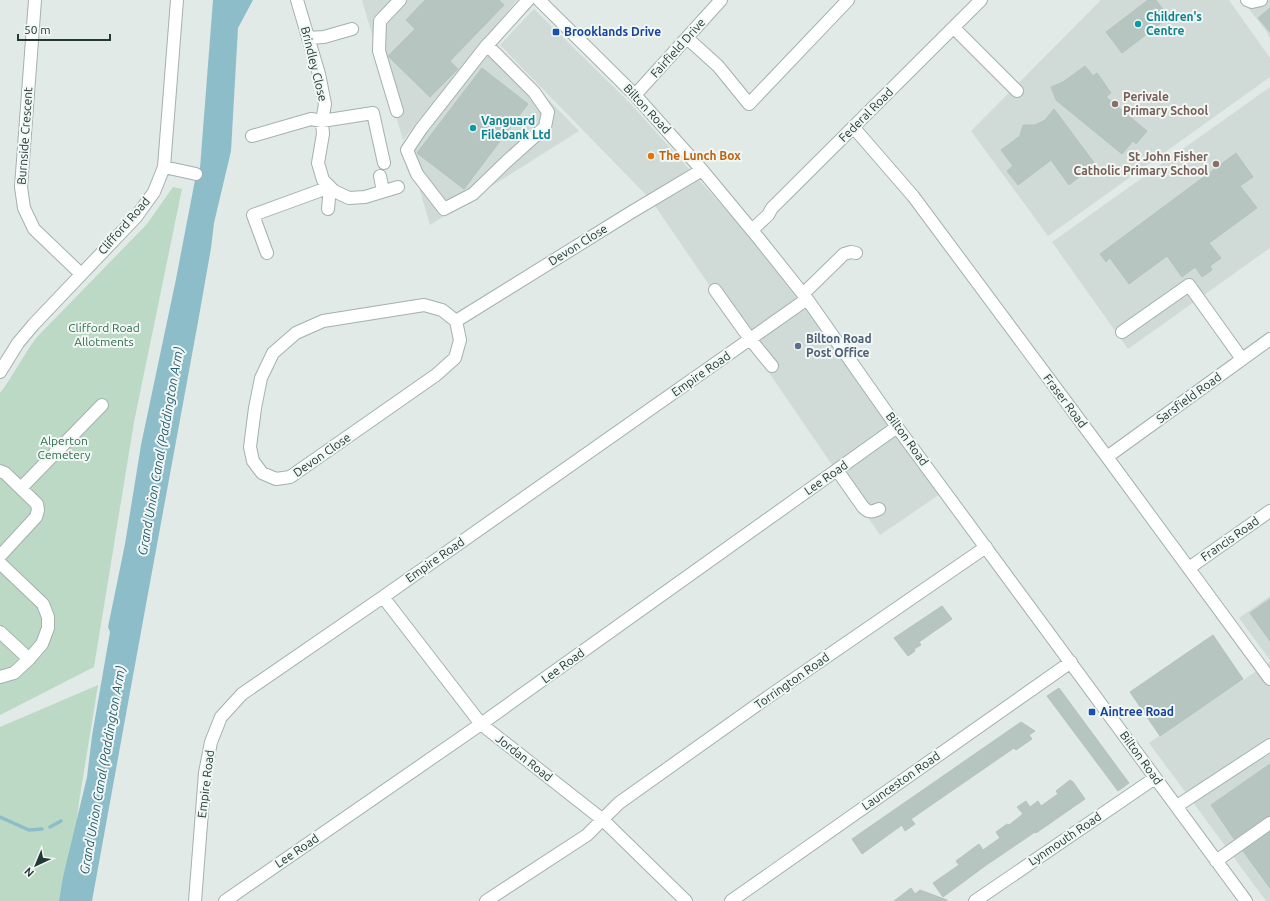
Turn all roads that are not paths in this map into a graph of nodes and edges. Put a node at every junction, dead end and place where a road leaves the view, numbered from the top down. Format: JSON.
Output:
{"nodes":[{"id":1,"x":35,"y":0,"type":"edge"},
{"id":2,"x":177,"y":0,"type":"edge"},
{"id":3,"x":297,"y":0,"type":"edge"},
{"id":4,"x":400,"y":0,"type":"edge"},
{"id":5,"x":528,"y":0,"type":"edge"},
{"id":6,"x":539,"y":0,"type":"edge"},
{"id":7,"x":721,"y":0,"type":"edge"},
{"id":8,"x":848,"y":0,"type":"edge"},
{"id":9,"x":981,"y":0,"type":"edge"},
{"id":10,"x":1247,"y":0,"type":"edge"},
{"id":11,"x":1261,"y":0,"type":"edge"},
{"id":12,"x":954,"y":28,"type":"junction"},
{"id":13,"x":352,"y":29,"type":"dead end"},
{"id":14,"x":308,"y":38,"type":"junction"},
{"id":15,"x":687,"y":38,"type":"junction"},
{"id":16,"x":487,"y":45,"type":"junction"},
{"id":17,"x":1017,"y":91,"type":"dead end"},
{"id":18,"x":635,"y":95,"type":"junction"},
{"id":19,"x":397,"y":111,"type":"dead end"},
{"id":20,"x":322,"y":120,"type":"junction"},
{"id":21,"x":854,"y":128,"type":"junction"},
{"id":22,"x":252,"y":136,"type":"dead end"},
{"id":23,"x":384,"y":163,"type":"dead end"},
{"id":24,"x":164,"y":167,"type":"junction"},
{"id":25,"x":702,"y":170,"type":"junction"},
{"id":26,"x":196,"y":174,"type":"dead end"},
{"id":27,"x":380,"y":176,"type":"dead end"},
{"id":28,"x":330,"y":187,"type":"junction"},
{"id":29,"x":398,"y":187,"type":"dead end"},
{"id":30,"x":383,"y":191,"type":"junction"},
{"id":31,"x":328,"y":209,"type":"dead end"},
{"id":32,"x":752,"y":230,"type":"junction"},
{"id":33,"x":267,"y":253,"type":"dead end"},
{"id":34,"x":856,"y":253,"type":"dead end"},
{"id":35,"x":81,"y":274,"type":"junction"},
{"id":36,"x":715,"y":290,"type":"dead end"},
{"id":37,"x":805,"y":296,"type":"junction"},
{"id":38,"x":456,"y":321,"type":"junction"},
{"id":39,"x":1122,"y":332,"type":"dead end"},
{"id":40,"x":750,"y":339,"type":"junction"},
{"id":41,"x":1270,"y":339,"type":"edge"},
{"id":42,"x":1242,"y":359,"type":"junction"},
{"id":43,"x":772,"y":366,"type":"dead end"},
{"id":44,"x":0,"y":372,"type":"edge"},
{"id":45,"x":102,"y":405,"type":"dead end"},
{"id":46,"x":898,"y":427,"type":"junction"},
{"id":47,"x":1107,"y":457,"type":"junction"},
{"id":48,"x":837,"y":470,"type":"junction"},
{"id":49,"x":0,"y":471,"type":"edge"},
{"id":50,"x":21,"y":488,"type":"junction"},
{"id":51,"x":879,"y":509,"type":"dead end"},
{"id":52,"x":1270,"y":511,"type":"edge"},
{"id":53,"x":986,"y":547,"type":"junction"},
{"id":54,"x":0,"y":556,"type":"edge"},
{"id":55,"x":0,"y":563,"type":"edge"},
{"id":56,"x":1189,"y":568,"type":"junction"},
{"id":57,"x":382,"y":597,"type":"junction"},
{"id":58,"x":0,"y":632,"type":"edge"},
{"id":59,"x":29,"y":659,"type":"junction"},
{"id":60,"x":1071,"y":662,"type":"junction"},
{"id":61,"x":0,"y":677,"type":"edge"},
{"id":62,"x":1270,"y":679,"type":"edge"},
{"id":63,"x":481,"y":724,"type":"junction"},
{"id":64,"x":1270,"y":744,"type":"edge"},
{"id":65,"x":1155,"y":778,"type":"junction"},
{"id":66,"x":1177,"y":806,"type":"junction"},
{"id":67,"x":603,"y":820,"type":"junction"},
{"id":68,"x":1270,"y":823,"type":"edge"},
{"id":69,"x":1216,"y":861,"type":"junction"},
{"id":70,"x":1240,"y":899,"type":"edge"},
{"id":71,"x":195,"y":901,"type":"edge"},
{"id":72,"x":225,"y":901,"type":"edge"},
{"id":73,"x":486,"y":901,"type":"edge"},
{"id":74,"x":686,"y":901,"type":"edge"},
{"id":75,"x":731,"y":901,"type":"edge"},
{"id":76,"x":975,"y":901,"type":"edge"}],
"edges":[{"from":1,"to":35,"type":"street","name":"Burnside Crescent"},
{"from":2,"to":24,"type":"street","name":"Clifford Road"},
{"from":3,"to":14,"type":"street","name":"Brindley Close"},
{"from":4,"to":19,"type":"street"},
{"from":5,"to":16,"type":"street"},
{"from":6,"to":18,"type":"street","name":"Bilton Road"},
{"from":7,"to":15,"type":"street","name":"Fairfield Drive"},
{"from":8,"to":15,"type":"street"},
{"from":9,"to":12,"type":"street","name":"Federal Road"},
{"from":10,"to":11,"type":"street"},
{"from":12,"to":17,"type":"street"},
{"from":12,"to":21,"type":"street","name":"Federal Road"},
{"from":13,"to":14,"type":"street"},
{"from":14,"to":20,"type":"street","name":"Brindley Close"},
{"from":15,"to":18,"type":"street","name":"Fairfield Drive"},
{"from":16,"to":16,"type":"street"},
{"from":18,"to":25,"type":"street","name":"Bilton Road"},
{"from":20,"to":22,"type":"street"},
{"from":20,"to":23,"type":"street"},
{"from":20,"to":28,"type":"street","name":"Brindley Close"},
{"from":21,"to":32,"type":"street","name":"Federal Road"},
{"from":21,"to":47,"type":"street","name":"Fraser Road"},
{"from":24,"to":26,"type":"street"},
{"from":24,"to":35,"type":"street","name":"Clifford Road"},
{"from":25,"to":32,"type":"street","name":"Bilton Road"},
{"from":25,"to":38,"type":"street","name":"Devon Close"},
{"from":27,"to":30,"type":"street"},
{"from":28,"to":30,"type":"street","name":"Brindley Close"},
{"from":28,"to":31,"type":"street"},
{"from":28,"to":33,"type":"street"},
{"from":29,"to":30,"type":"street","name":"Brindley Close"},
{"from":32,"to":37,"type":"street","name":"Bilton Road"},
{"from":34,"to":37,"type":"street","name":"Empire Road"},
{"from":35,"to":44,"type":"street","name":"Clifford Road"},
{"from":36,"to":40,"type":"street"},
{"from":37,"to":40,"type":"street","name":"Empire Road"},
{"from":37,"to":46,"type":"street","name":"Bilton Road"},
{"from":38,"to":38,"type":"street","name":"Devon Close"},
{"from":39,"to":42,"type":"street"},
{"from":40,"to":43,"type":"street"},
{"from":40,"to":57,"type":"street","name":"Empire Road"},
{"from":41,"to":42,"type":"street","name":"Sarsfield Road"},
{"from":42,"to":47,"type":"street","name":"Sarsfield Road"},
{"from":45,"to":50,"type":"street"},
{"from":46,"to":48,"type":"street","name":"Lee Road"},
{"from":46,"to":53,"type":"street","name":"Bilton Road"},
{"from":47,"to":56,"type":"street","name":"Fraser Road"},
{"from":48,"to":51,"type":"street"},
{"from":48,"to":63,"type":"street","name":"Lee Road"},
{"from":49,"to":50,"type":"street"},
{"from":50,"to":54,"type":"street"},
{"from":52,"to":56,"type":"street","name":"Francis Road"},
{"from":53,"to":60,"type":"street","name":"Bilton Road"},
{"from":53,"to":67,"type":"street","name":"Torrington Road"},
{"from":55,"to":59,"type":"street"},
{"from":56,"to":62,"type":"street","name":"Fraser Road"},
{"from":57,"to":63,"type":"street","name":"Jordan Road"},
{"from":57,"to":71,"type":"street","name":"Empire Road"},
{"from":58,"to":59,"type":"street"},
{"from":59,"to":61,"type":"street"},
{"from":60,"to":65,"type":"street","name":"Bilton Road"},
{"from":60,"to":75,"type":"street","name":"Launceston Road"},
{"from":63,"to":67,"type":"street","name":"Jordan Road"},
{"from":63,"to":72,"type":"street","name":"Lee Road"},
{"from":64,"to":66,"type":"street"},
{"from":65,"to":66,"type":"street","name":"Bilton Road"},
{"from":65,"to":76,"type":"street","name":"Lynmouth Road"},
{"from":66,"to":69,"type":"street","name":"Bilton Road"},
{"from":67,"to":73,"type":"street","name":"Torrington Road"},
{"from":67,"to":74,"type":"street","name":"Jordan Road"},
{"from":68,"to":69,"type":"street"},
{"from":69,"to":70,"type":"street","name":"Bilton Road"}]}
